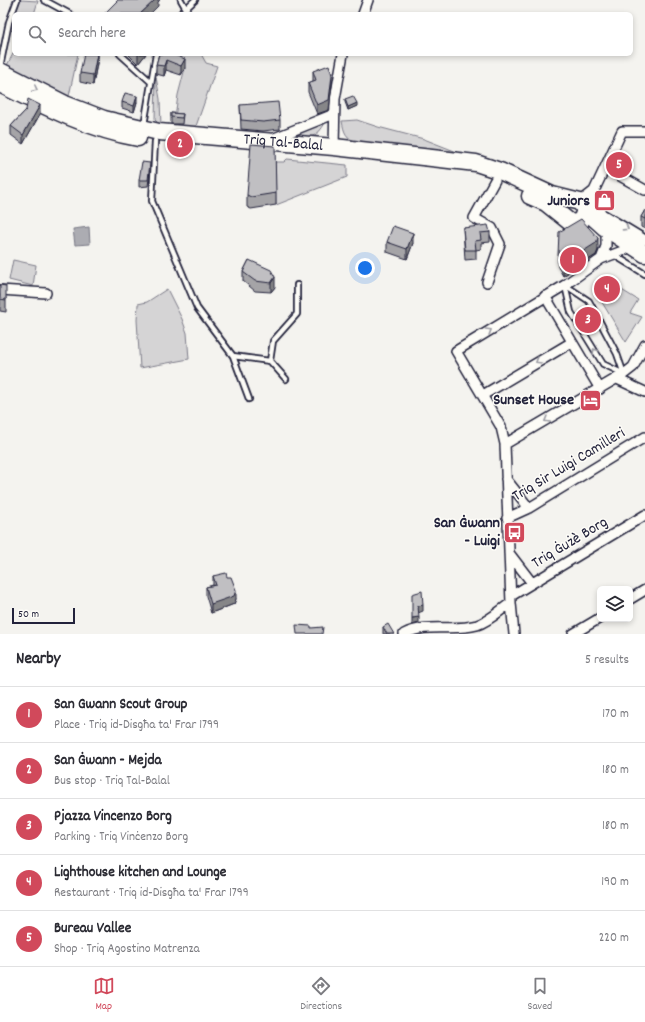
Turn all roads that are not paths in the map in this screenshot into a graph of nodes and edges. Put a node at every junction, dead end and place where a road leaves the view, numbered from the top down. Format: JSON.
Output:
{"nodes":[{"id":1,"x":17,"y":0,"type":"edge"},
{"id":2,"x":44,"y":0,"type":"edge"},
{"id":3,"x":181,"y":0,"type":"edge"},
{"id":4,"x":194,"y":0,"type":"edge"},
{"id":5,"x":368,"y":0,"type":"edge"},
{"id":6,"x":185,"y":7,"type":"junction"},
{"id":7,"x":13,"y":12,"type":"edge"},
{"id":8,"x":66,"y":12,"type":"edge"},
{"id":9,"x":181,"y":12,"type":"edge"},
{"id":10,"x":364,"y":12,"type":"edge"},
{"id":11,"x":12,"y":14,"type":"edge"},
{"id":12,"x":122,"y":56,"type":"edge"},
{"id":13,"x":156,"y":56,"type":"edge"},
{"id":14,"x":342,"y":56,"type":"edge"},
{"id":15,"x":0,"y":67,"type":"edge"},
{"id":16,"x":0,"y":71,"type":"edge"},
{"id":17,"x":151,"y":82,"type":"junction"},
{"id":18,"x":0,"y":84,"type":"edge"},
{"id":19,"x":334,"y":114,"type":"junction"},
{"id":20,"x":144,"y":128,"type":"junction"},
{"id":21,"x":645,"y":131,"type":"edge"},
{"id":22,"x":155,"y":141,"type":"junction"},
{"id":23,"x":265,"y":141,"type":"junction"},
{"id":24,"x":334,"y":147,"type":"junction"},
{"id":25,"x":606,"y":168,"type":"junction"},
{"id":26,"x":495,"y":180,"type":"junction"},
{"id":27,"x":645,"y":190,"type":"edge"},
{"id":28,"x":582,"y":210,"type":"junction"},
{"id":29,"x":606,"y":237,"type":"junction"},
{"id":30,"x":645,"y":240,"type":"edge"},
{"id":31,"x":618,"y":252,"type":"junction"},
{"id":32,"x":645,"y":254,"type":"edge"},
{"id":33,"x":601,"y":259,"type":"junction"},
{"id":34,"x":645,"y":263,"type":"edge"},
{"id":35,"x":645,"y":274,"type":"edge"},
{"id":36,"x":487,"y":282,"type":"dead end"},
{"id":37,"x":565,"y":284,"type":"junction"},
{"id":38,"x":297,"y":285,"type":"dead end"},
{"id":39,"x":0,"y":290,"type":"edge"},
{"id":40,"x":46,"y":293,"type":"dead end"},
{"id":41,"x":545,"y":296,"type":"junction"},
{"id":42,"x":572,"y":342,"type":"junction"},
{"id":43,"x":645,"y":345,"type":"edge"},
{"id":44,"x":233,"y":356,"type":"junction"},
{"id":45,"x":270,"y":361,"type":"junction"},
{"id":46,"x":621,"y":377,"type":"junction"},
{"id":47,"x":286,"y":379,"type":"dead end"},
{"id":48,"x":600,"y":389,"type":"junction"},
{"id":49,"x":645,"y":393,"type":"edge"},
{"id":50,"x":483,"y":395,"type":"junction"},
{"id":51,"x":249,"y":399,"type":"dead end"},
{"id":52,"x":645,"y":437,"type":"edge"},
{"id":53,"x":505,"y":444,"type":"junction"},
{"id":54,"x":506,"y":479,"type":"junction"},
{"id":55,"x":529,"y":508,"type":"junction"},
{"id":56,"x":645,"y":515,"type":"edge"},
{"id":57,"x":507,"y":518,"type":"junction"},
{"id":58,"x":509,"y":553,"type":"junction"},
{"id":59,"x":532,"y":583,"type":"junction"},
{"id":60,"x":645,"y":590,"type":"edge"},
{"id":61,"x":633,"y":597,"type":"edge"},
{"id":62,"x":511,"y":600,"type":"junction"},
{"id":63,"x":597,"y":620,"type":"edge"},
{"id":64,"x":404,"y":634,"type":"edge"},
{"id":65,"x":514,"y":634,"type":"edge"},
{"id":66,"x":573,"y":634,"type":"edge"}],
"edges":[{"from":1,"to":7,"type":"lane"},
{"from":2,"to":8,"type":"lane"},
{"from":3,"to":6,"type":"lane"},
{"from":4,"to":6,"type":"lane"},
{"from":5,"to":10,"type":"street"},
{"from":6,"to":9,"type":"lane"},
{"from":11,"to":15,"type":"lane"},
{"from":12,"to":17,"type":"lane"},
{"from":13,"to":17,"type":"lane"},
{"from":14,"to":19,"type":"street"},
{"from":16,"to":20,"type":"highway","name":"Triq Tal-Balal","one_way":true},
{"from":17,"to":20,"type":"lane"},
{"from":18,"to":22,"type":"highway","name":"Triq Tal-Balal"},
{"from":19,"to":23,"type":"street"},
{"from":19,"to":24,"type":"street"},
{"from":20,"to":23,"type":"highway","name":"Triq Tal-Balal"},
{"from":21,"to":25,"type":"street"},
{"from":22,"to":26,"type":"highway","name":"Triq Tal-Balal"},
{"from":22,"to":44,"type":"lane"},
{"from":23,"to":24,"type":"highway","name":"Triq Tal-Balal"},
{"from":24,"to":28,"type":"highway","name":"Triq Tal-Balal"},
{"from":25,"to":27,"type":"street"},
{"from":25,"to":28,"type":"street"},
{"from":26,"to":28,"type":"highway","name":"Triq Tal-Balal"},
{"from":26,"to":36,"type":"street"},
{"from":28,"to":29,"type":"highway","name":"Triq Tal-Balal"},
{"from":28,"to":30,"type":"street","name":"Triq Tal-Balal","one_way":true},
{"from":28,"to":32,"type":"highway","name":"Triq Tal-Balal"},
{"from":29,"to":31,"type":"highway","name":"Triq Tal-Balal"},
{"from":29,"to":33,"type":"street"},
{"from":31,"to":33,"type":"street"},
{"from":31,"to":34,"type":"highway","name":"Triq Tal-Balal"},
{"from":31,"to":35,"type":"lane","name":"Triq Tal-Balal"},
{"from":33,"to":37,"type":"street"},
{"from":37,"to":41,"type":"street"},
{"from":46,"to":37,"type":"lane","one_way":true},
{"from":37,"to":46,"type":"lane"},
{"from":38,"to":45,"type":"lane"},
{"from":39,"to":40,"type":"street"},
{"from":41,"to":42,"type":"street"},
{"from":50,"to":41,"type":"street","one_way":true},
{"from":42,"to":48,"type":"street"},
{"from":42,"to":50,"type":"street","one_way":true},
{"from":43,"to":46,"type":"street"},
{"from":44,"to":45,"type":"lane"},
{"from":44,"to":51,"type":"lane"},
{"from":45,"to":47,"type":"lane"},
{"from":46,"to":48,"type":"street"},
{"from":46,"to":49,"type":"street"},
{"from":48,"to":53,"type":"street","one_way":true},
{"from":50,"to":53,"type":"street"},
{"from":52,"to":55,"type":"street","name":"Triq Sir Luigi Camilleri"},
{"from":53,"to":54,"type":"street"},
{"from":54,"to":55,"type":"street"},
{"from":54,"to":57,"type":"street"},
{"from":55,"to":57,"type":"street","name":"Triq Sir Luigi Camilleri"},
{"from":56,"to":59,"type":"street","name":"Triq Ġużè Borg"},
{"from":57,"to":58,"type":"street"},
{"from":58,"to":59,"type":"street"},
{"from":58,"to":62,"type":"street"},
{"from":59,"to":62,"type":"street","name":"Triq Ġużè Borg"},
{"from":60,"to":61,"type":"street"},
{"from":62,"to":64,"type":"street","name":"Triq Ġużè Borg"},
{"from":62,"to":65,"type":"street"},
{"from":63,"to":66,"type":"street"}]}
